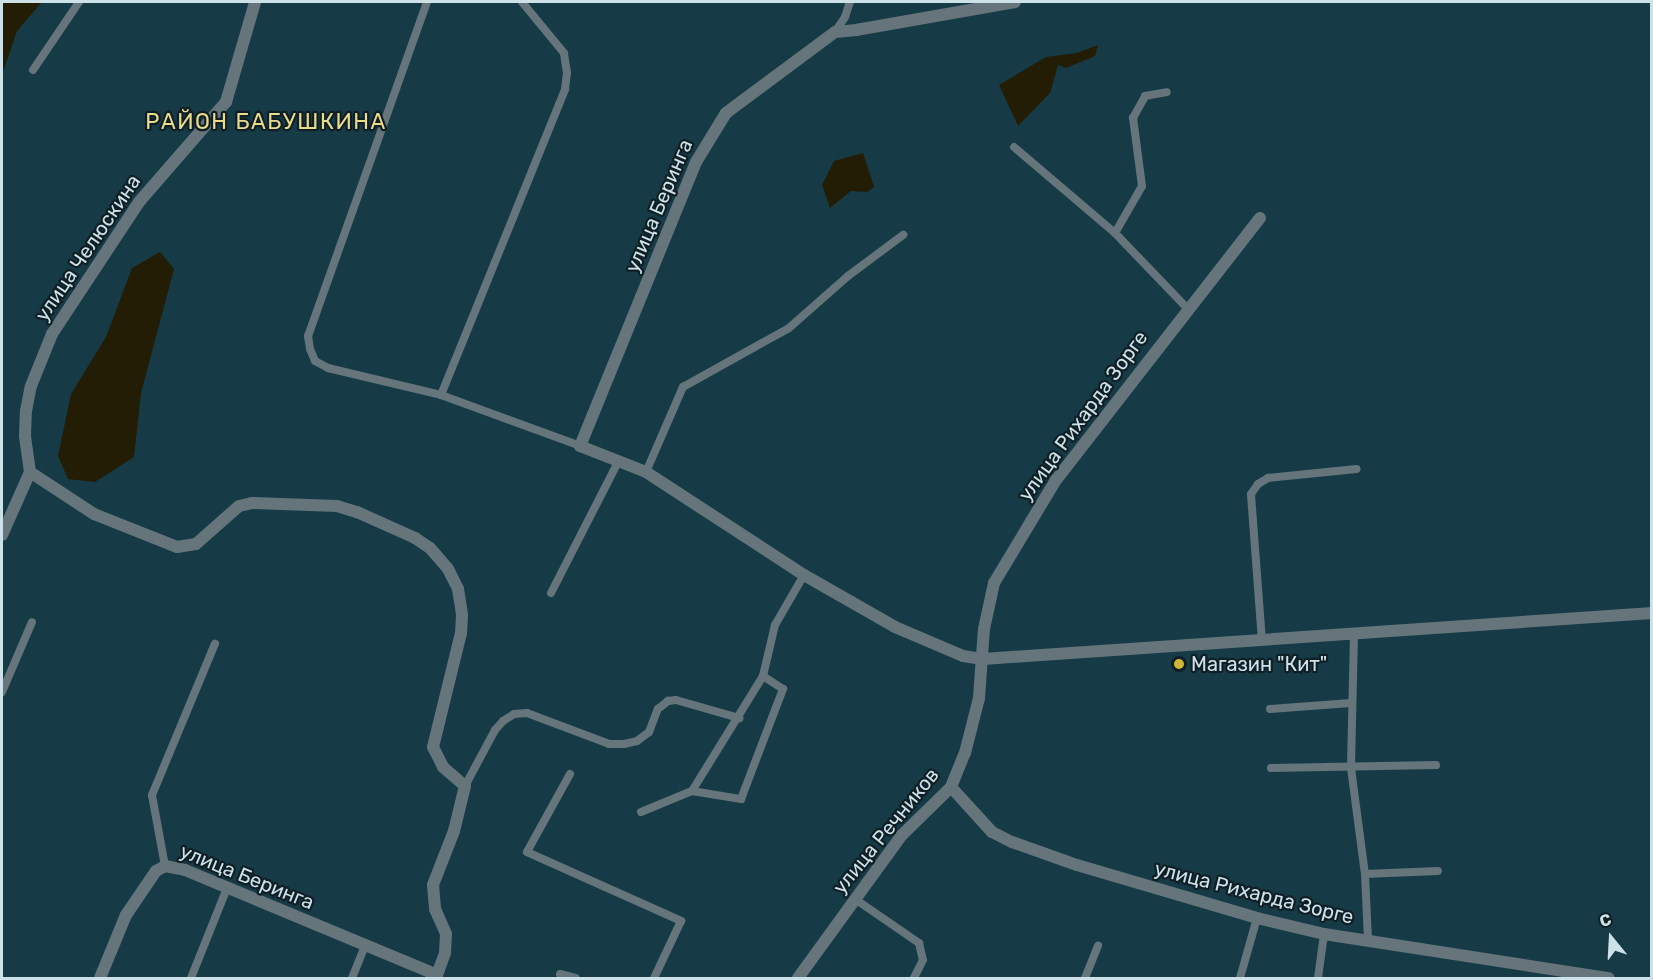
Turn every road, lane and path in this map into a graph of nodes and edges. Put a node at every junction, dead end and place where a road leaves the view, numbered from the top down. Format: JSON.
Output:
{"nodes":[{"id":1,"x":80,"y":2,"type":"edge"},
{"id":2,"x":255,"y":2,"type":"edge"},
{"id":3,"x":427,"y":2,"type":"edge"},
{"id":4,"x":522,"y":2,"type":"edge"},
{"id":5,"x":850,"y":2,"type":"edge"},
{"id":6,"x":1015,"y":2,"type":"edge"},
{"id":7,"x":835,"y":32,"type":"junction"},
{"id":8,"x":33,"y":70,"type":"dead end"},
{"id":9,"x":1167,"y":92,"type":"dead end"},
{"id":10,"x":1014,"y":147,"type":"dead end"},
{"id":11,"x":1260,"y":218,"type":"dead end"},
{"id":12,"x":1115,"y":233,"type":"junction"},
{"id":13,"x":903,"y":235,"type":"dead end"},
{"id":14,"x":1187,"y":308,"type":"junction"},
{"id":15,"x":441,"y":395,"type":"junction"},
{"id":16,"x":580,"y":446,"type":"junction"},
{"id":17,"x":619,"y":460,"type":"junction"},
{"id":18,"x":1357,"y":469,"type":"dead end"},
{"id":19,"x":30,"y":472,"type":"junction"},
{"id":20,"x":646,"y":472,"type":"junction"},
{"id":21,"x":2,"y":535,"type":"edge"},
{"id":22,"x":804,"y":575,"type":"junction"},
{"id":23,"x":551,"y":593,"type":"dead end"},
{"id":24,"x":1652,"y":613,"type":"edge"},
{"id":25,"x":32,"y":622,"type":"dead end"},
{"id":26,"x":1354,"y":634,"type":"junction"},
{"id":27,"x":1262,"y":641,"type":"junction"},
{"id":28,"x":215,"y":644,"type":"dead end"},
{"id":29,"x":983,"y":659,"type":"junction"},
{"id":30,"x":763,"y":676,"type":"junction"},
{"id":31,"x":2,"y":692,"type":"edge"},
{"id":32,"x":1351,"y":703,"type":"junction"},
{"id":33,"x":1270,"y":709,"type":"dead end"},
{"id":34,"x":739,"y":718,"type":"junction"},
{"id":35,"x":1436,"y":765,"type":"dead end"},
{"id":36,"x":1271,"y":768,"type":"dead end"},
{"id":37,"x":1351,"y":768,"type":"junction"},
{"id":38,"x":570,"y":774,"type":"dead end"},
{"id":39,"x":465,"y":786,"type":"junction"},
{"id":40,"x":951,"y":787,"type":"junction"},
{"id":41,"x":692,"y":791,"type":"junction"},
{"id":42,"x":641,"y":812,"type":"dead end"},
{"id":43,"x":165,"y":866,"type":"junction"},
{"id":44,"x":1438,"y":871,"type":"dead end"},
{"id":45,"x":1365,"y":874,"type":"junction"},
{"id":46,"x":227,"y":888,"type":"junction"},
{"id":47,"x":855,"y":899,"type":"junction"},
{"id":48,"x":1257,"y":918,"type":"junction"},
{"id":49,"x":1324,"y":934,"type":"junction"},
{"id":50,"x":1368,"y":941,"type":"junction"},
{"id":51,"x":1098,"y":945,"type":"dead end"},
{"id":52,"x":365,"y":946,"type":"junction"},
{"id":53,"x":560,"y":974,"type":"dead end"},
{"id":54,"x":436,"y":976,"type":"edge"},
{"id":55,"x":100,"y":978,"type":"edge"},
{"id":56,"x":191,"y":978,"type":"edge"},
{"id":57,"x":352,"y":978,"type":"edge"},
{"id":58,"x":576,"y":978,"type":"edge"},
{"id":59,"x":654,"y":978,"type":"edge"},
{"id":60,"x":798,"y":978,"type":"edge"},
{"id":61,"x":914,"y":978,"type":"edge"},
{"id":62,"x":1085,"y":978,"type":"edge"},
{"id":63,"x":1240,"y":978,"type":"edge"},
{"id":64,"x":1318,"y":978,"type":"edge"},
{"id":65,"x":1609,"y":978,"type":"edge"}],
"edges":[{"from":1,"to":8,"type":"lane"},
{"from":2,"to":19,"type":"street","name":"улица Челюскина"},
{"from":3,"to":15,"type":"lane"},
{"from":4,"to":15,"type":"lane"},
{"from":5,"to":7,"type":"lane"},
{"from":6,"to":7,"type":"street","name":"улица Беринга"},
{"from":7,"to":16,"type":"street","name":"улица Беринга"},
{"from":9,"to":12,"type":"lane"},
{"from":10,"to":12,"type":"lane"},
{"from":11,"to":14,"type":"street","name":"улица Рихарда Зорге"},
{"from":12,"to":14,"type":"lane"},
{"from":13,"to":20,"type":"lane"},
{"from":14,"to":29,"type":"street","name":"улица Рихарда Зорге"},
{"from":15,"to":16,"type":"lane"},
{"from":16,"to":17,"type":"street"},
{"from":17,"to":20,"type":"street"},
{"from":17,"to":23,"type":"lane"},
{"from":18,"to":27,"type":"lane"},
{"from":19,"to":21,"type":"street"},
{"from":19,"to":39,"type":"street"},
{"from":20,"to":22,"type":"street"},
{"from":22,"to":29,"type":"street"},
{"from":22,"to":30,"type":"lane"},
{"from":24,"to":26,"type":"street"},
{"from":25,"to":31,"type":"lane"},
{"from":26,"to":27,"type":"street"},
{"from":26,"to":32,"type":"lane"},
{"from":27,"to":29,"type":"street"},
{"from":28,"to":43,"type":"lane"},
{"from":29,"to":40,"type":"street","name":"улица Речников"},
{"from":30,"to":34,"type":"lane"},
{"from":30,"to":41,"type":"lane"},
{"from":32,"to":33,"type":"lane"},
{"from":32,"to":37,"type":"lane"},
{"from":34,"to":39,"type":"lane"},
{"from":34,"to":41,"type":"lane"},
{"from":35,"to":37,"type":"lane"},
{"from":36,"to":37,"type":"lane"},
{"from":37,"to":45,"type":"lane"},
{"from":38,"to":59,"type":"lane"},
{"from":39,"to":54,"type":"street","name":"улица Беринга"},
{"from":40,"to":47,"type":"street","name":"улица Речников"},
{"from":40,"to":48,"type":"street","name":"улица Рихарда Зорге"},
{"from":41,"to":42,"type":"lane"},
{"from":43,"to":46,"type":"street","name":"улица Беринга"},
{"from":43,"to":55,"type":"street","name":"улица Беринга"},
{"from":44,"to":45,"type":"lane"},
{"from":45,"to":50,"type":"lane"},
{"from":46,"to":52,"type":"street","name":"улица Беринга"},
{"from":46,"to":56,"type":"lane"},
{"from":47,"to":60,"type":"street","name":"улица Речников"},
{"from":47,"to":61,"type":"lane"},
{"from":48,"to":49,"type":"street","name":"улица Рихарда Зорге"},
{"from":48,"to":63,"type":"lane"},
{"from":49,"to":50,"type":"street","name":"улица Рихарда Зорге"},
{"from":49,"to":64,"type":"lane"},
{"from":50,"to":65,"type":"street","name":"улица Рихарда Зорге"},
{"from":51,"to":62,"type":"lane"},
{"from":52,"to":54,"type":"street","name":"улица Беринга"},
{"from":52,"to":57,"type":"lane"},
{"from":53,"to":58,"type":"lane"}]}
